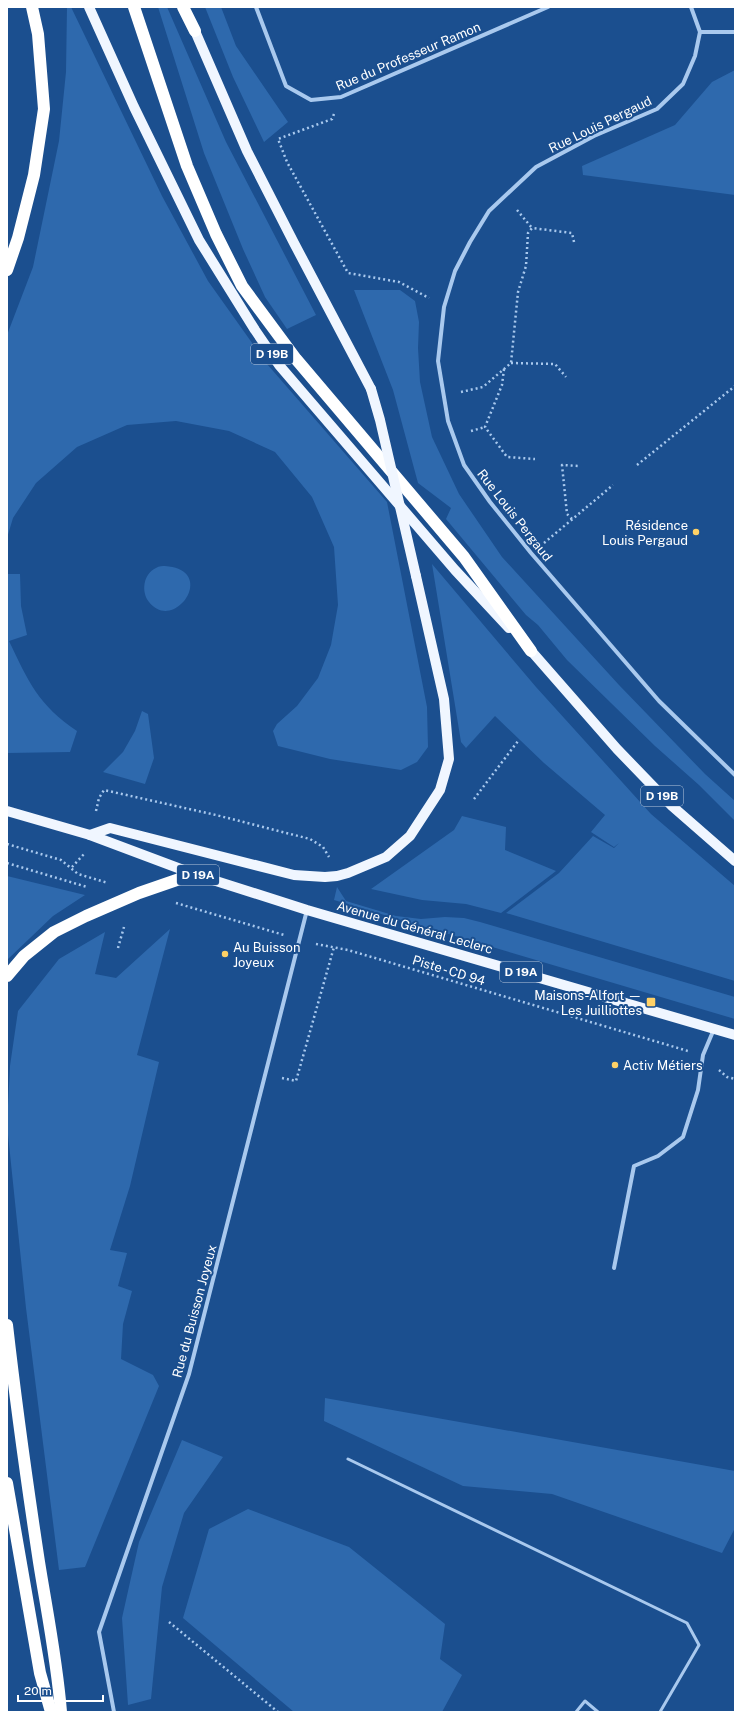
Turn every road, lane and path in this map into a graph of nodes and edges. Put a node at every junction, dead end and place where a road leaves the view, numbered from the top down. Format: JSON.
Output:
{"nodes":[{"id":1,"x":32,"y":7,"type":"edge"},
{"id":2,"x":89,"y":7,"type":"edge"},
{"id":3,"x":134,"y":7,"type":"edge"},
{"id":4,"x":183,"y":7,"type":"edge"},
{"id":5,"x":188,"y":7,"type":"edge"},
{"id":6,"x":256,"y":7,"type":"edge"},
{"id":7,"x":548,"y":7,"type":"edge"},
{"id":8,"x":691,"y":7,"type":"edge"},
{"id":9,"x":195,"y":31,"type":"junction"},
{"id":10,"x":700,"y":32,"type":"junction"},
{"id":11,"x":735,"y":32,"type":"edge"},
{"id":12,"x":341,"y":97,"type":"junction"},
{"id":13,"x":517,"y":210,"type":"dead end"},
{"id":14,"x":532,"y":228,"type":"junction"},
{"id":15,"x":574,"y":242,"type":"dead end"},
{"id":16,"x":7,"y":270,"type":"edge"},
{"id":17,"x":444,"y":307,"type":"junction"},
{"id":18,"x":512,"y":363,"type":"junction"},
{"id":19,"x":504,"y":369,"type":"junction"},
{"id":20,"x":566,"y":377,"type":"dead end"},
{"id":21,"x":735,"y":386,"type":"edge"},
{"id":22,"x":461,"y":392,"type":"dead end"},
{"id":23,"x":485,"y":427,"type":"junction"},
{"id":24,"x":471,"y":431,"type":"dead end"},
{"id":25,"x":534,"y":459,"type":"dead end"},
{"id":26,"x":579,"y":466,"type":"dead end"},
{"id":27,"x":637,"y":466,"type":"dead end"},
{"id":28,"x":613,"y":485,"type":"dead end"},
{"id":29,"x":572,"y":520,"type":"junction"},
{"id":30,"x":531,"y":553,"type":"junction"},
{"id":31,"x":531,"y":651,"type":"junction"},
{"id":32,"x":518,"y":741,"type":"dead end"},
{"id":33,"x":735,"y":775,"type":"edge"},
{"id":34,"x":474,"y":799,"type":"dead end"},
{"id":35,"x":7,"y":811,"type":"edge"},
{"id":36,"x":95,"y":814,"type":"dead end"},
{"id":37,"x":90,"y":835,"type":"junction"},
{"id":38,"x":7,"y":844,"type":"edge"},
{"id":39,"x":84,"y":854,"type":"dead end"},
{"id":40,"x":330,"y":858,"type":"dead end"},
{"id":41,"x":735,"y":861,"type":"edge"},
{"id":42,"x":7,"y":863,"type":"edge"},
{"id":43,"x":72,"y":867,"type":"junction"},
{"id":44,"x":194,"y":874,"type":"junction"},
{"id":45,"x":112,"y":884,"type":"dead end"},
{"id":46,"x":87,"y":887,"type":"dead end"},
{"id":47,"x":170,"y":902,"type":"dead end"},
{"id":48,"x":307,"y":910,"type":"junction"},
{"id":49,"x":124,"y":926,"type":"dead end"},
{"id":50,"x":287,"y":936,"type":"dead end"},
{"id":51,"x":311,"y":942,"type":"dead end"},
{"id":52,"x":334,"y":947,"type":"junction"},
{"id":53,"x":118,"y":948,"type":"dead end"},
{"id":54,"x":7,"y":976,"type":"edge"},
{"id":55,"x":714,"y":1029,"type":"junction"},
{"id":56,"x":735,"y":1035,"type":"edge"},
{"id":57,"x":702,"y":1055,"type":"junction"},
{"id":58,"x":278,"y":1077,"type":"dead end"},
{"id":59,"x":735,"y":1079,"type":"edge"},
{"id":60,"x":614,"y":1268,"type":"dead end"},
{"id":61,"x":7,"y":1325,"type":"edge"},
{"id":62,"x":348,"y":1459,"type":"dead end"},
{"id":63,"x":7,"y":1483,"type":"edge"},
{"id":64,"x":169,"y":1622,"type":"dead end"},
{"id":65,"x":51,"y":1712,"type":"edge"},
{"id":66,"x":61,"y":1712,"type":"edge"},
{"id":67,"x":114,"y":1712,"type":"edge"},
{"id":68,"x":278,"y":1712,"type":"edge"},
{"id":69,"x":576,"y":1712,"type":"edge"},
{"id":70,"x":598,"y":1712,"type":"edge"},
{"id":71,"x":660,"y":1712,"type":"edge"}],
"edges":[{"from":1,"to":16,"type":"highway"},
{"from":2,"to":31,"type":"main road","number":"D 19B"},
{"from":3,"to":31,"type":"highway"},
{"from":4,"to":9,"type":"highway"},
{"from":5,"to":9,"type":"street"},
{"from":6,"to":12,"type":"street","name":"Rue du Professeur Ramon"},
{"from":7,"to":12,"type":"street","name":"Rue du Professeur Ramon"},
{"from":8,"to":10,"type":"street"},
{"from":9,"to":37,"type":"main road","bridge":true},
{"from":10,"to":11,"type":"street"},
{"from":10,"to":17,"type":"street","name":"Rue Louis Pergaud"},
{"from":12,"to":17,"type":"path"},
{"from":13,"to":14,"type":"path"},
{"from":14,"to":15,"type":"path"},
{"from":14,"to":18,"type":"path"},
{"from":17,"to":30,"type":"street","name":"Rue Louis Pergaud"},
{"from":18,"to":19,"type":"path"},
{"from":18,"to":20,"type":"path"},
{"from":19,"to":22,"type":"path"},
{"from":19,"to":23,"type":"path"},
{"from":21,"to":27,"type":"path"},
{"from":23,"to":24,"type":"path"},
{"from":23,"to":25,"type":"path"},
{"from":26,"to":29,"type":"path"},
{"from":28,"to":29,"type":"path"},
{"from":29,"to":30,"type":"path"},
{"from":30,"to":33,"type":"street","name":"Rue Louis Pergaud"},
{"from":31,"to":41,"type":"main road","number":"D 19B"},
{"from":32,"to":34,"type":"path"},
{"from":35,"to":37,"type":"main road","number":"D 19A"},
{"from":36,"to":40,"type":"path"},
{"from":37,"to":44,"type":"main road","name":"Avenue du Général Leclerc","number":"D 19A"},
{"from":38,"to":43,"type":"path"},
{"from":39,"to":43,"type":"path"},
{"from":42,"to":46,"type":"path"},
{"from":43,"to":45,"type":"path"},
{"from":44,"to":48,"type":"main road","name":"Avenue du Général Leclerc","number":"D 19A"},
{"from":44,"to":54,"type":"highway"},
{"from":47,"to":50,"type":"path"},
{"from":48,"to":55,"type":"main road","name":"Avenue du Général Leclerc","number":"D 19A"},
{"from":48,"to":67,"type":"street","name":"Rue du Buisson Joyeux"},
{"from":49,"to":53,"type":"path"},
{"from":51,"to":52,"type":"path","name":"Piste - CD 94"},
{"from":52,"to":57,"type":"path","name":"Piste - CD 94"},
{"from":52,"to":58,"type":"path"},
{"from":55,"to":56,"type":"main road","name":"Avenue du Général Leclerc","number":"D 19A"},
{"from":55,"to":57,"type":"street"},
{"from":57,"to":59,"type":"path","name":"Piste - CD 94"},
{"from":57,"to":60,"type":"street"},
{"from":61,"to":66,"type":"highway"},
{"from":62,"to":71,"type":"lane"},
{"from":63,"to":65,"type":"highway"},
{"from":64,"to":68,"type":"path"},
{"from":69,"to":70,"type":"lane"}]}
